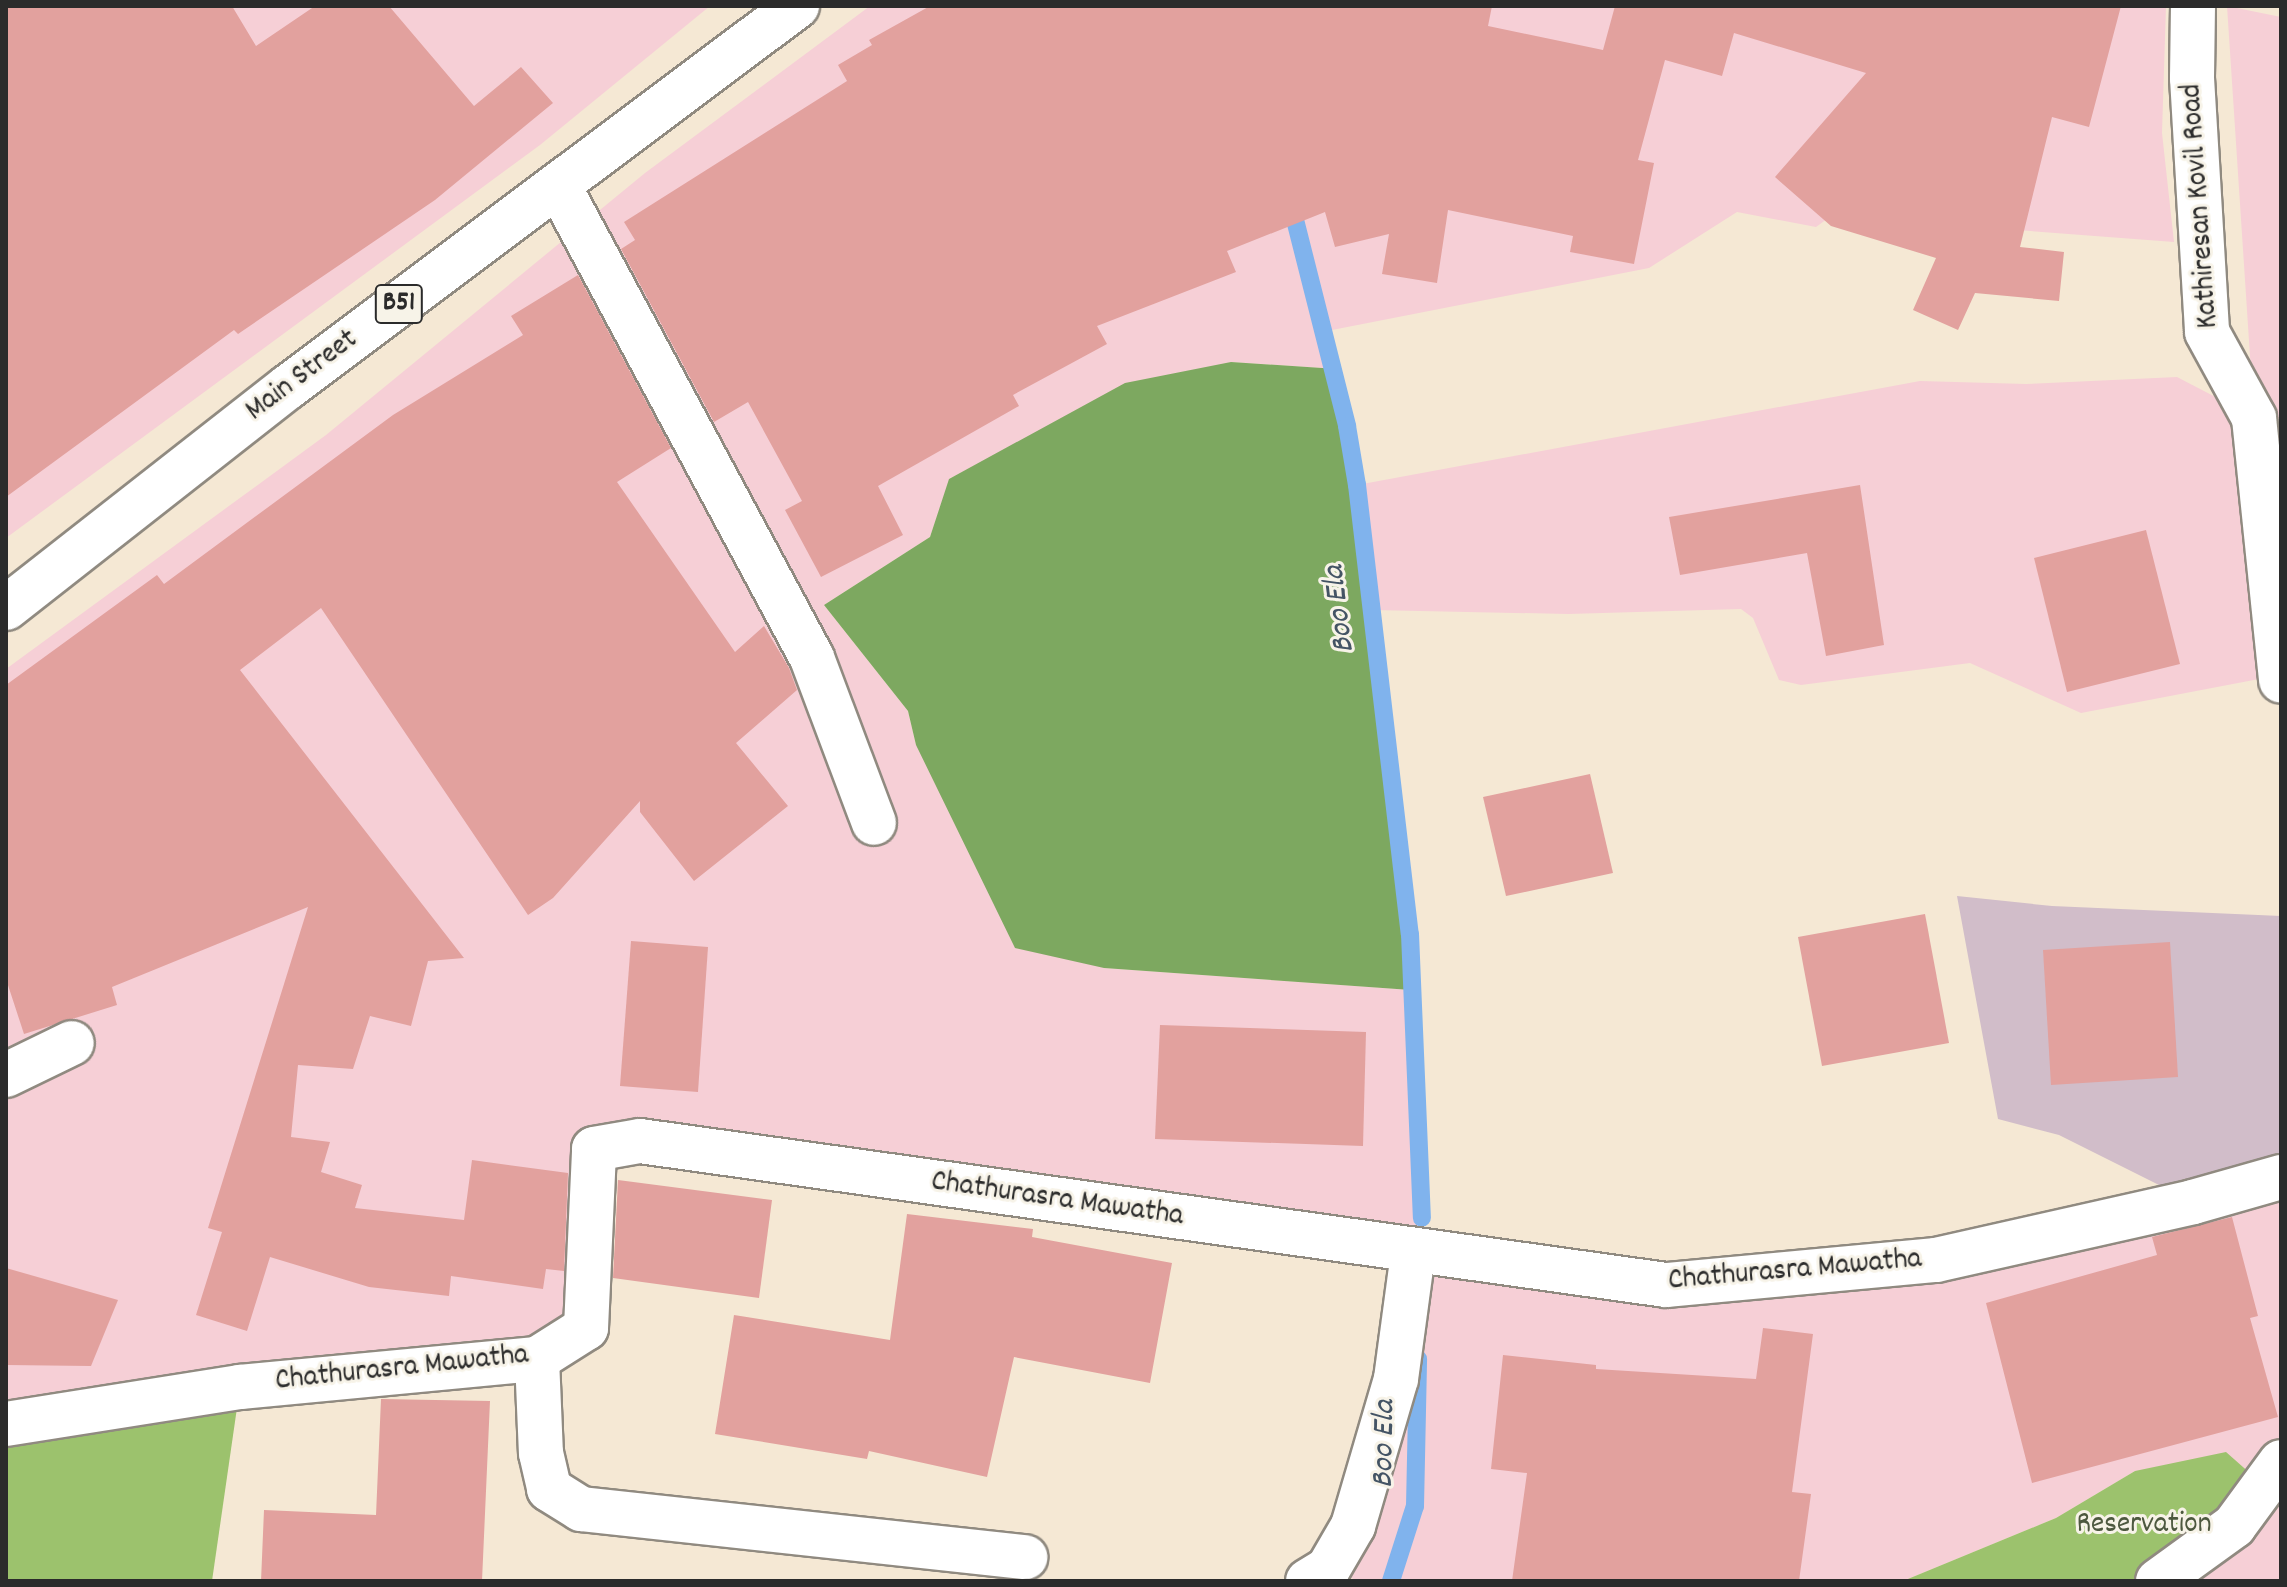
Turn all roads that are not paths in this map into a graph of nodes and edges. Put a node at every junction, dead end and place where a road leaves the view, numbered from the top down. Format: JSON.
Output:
{"nodes":[{"id":1,"x":797,"y":6,"type":"edge"},
{"id":2,"x":2193,"y":6,"type":"edge"},
{"id":3,"x":558,"y":185,"type":"junction"},
{"id":4,"x":6,"y":608,"type":"edge"},
{"id":5,"x":2281,"y":681,"type":"edge"},
{"id":6,"x":874,"y":823,"type":"dead end"},
{"id":7,"x":72,"y":1043,"type":"dead end"},
{"id":8,"x":6,"y":1075,"type":"edge"},
{"id":9,"x":2281,"y":1177,"type":"edge"},
{"id":10,"x":1413,"y":1253,"type":"junction"},
{"id":11,"x":537,"y":1359,"type":"junction"},
{"id":12,"x":6,"y":1424,"type":"edge"},
{"id":13,"x":2281,"y":1462,"type":"edge"},
{"id":14,"x":1025,"y":1557,"type":"dead end"},
{"id":15,"x":1308,"y":1581,"type":"edge"},
{"id":16,"x":2158,"y":1581,"type":"edge"}],
"edges":[{"from":1,"to":3,"type":"street","name":"Main Street","number":"B51"},
{"from":2,"to":5,"type":"street","name":"Kathiresan Kovil Road"},
{"from":3,"to":4,"type":"street","name":"Main Street","number":"B51"},
{"from":3,"to":6,"type":"street"},
{"from":7,"to":8,"type":"street"},
{"from":9,"to":10,"type":"street","name":"Chathurasra Mawatha"},
{"from":10,"to":11,"type":"street","name":"Chathurasra Mawatha"},
{"from":10,"to":15,"type":"street"},
{"from":11,"to":12,"type":"street","name":"Chathurasra Mawatha"},
{"from":11,"to":14,"type":"street"},
{"from":13,"to":16,"type":"street"}]}
